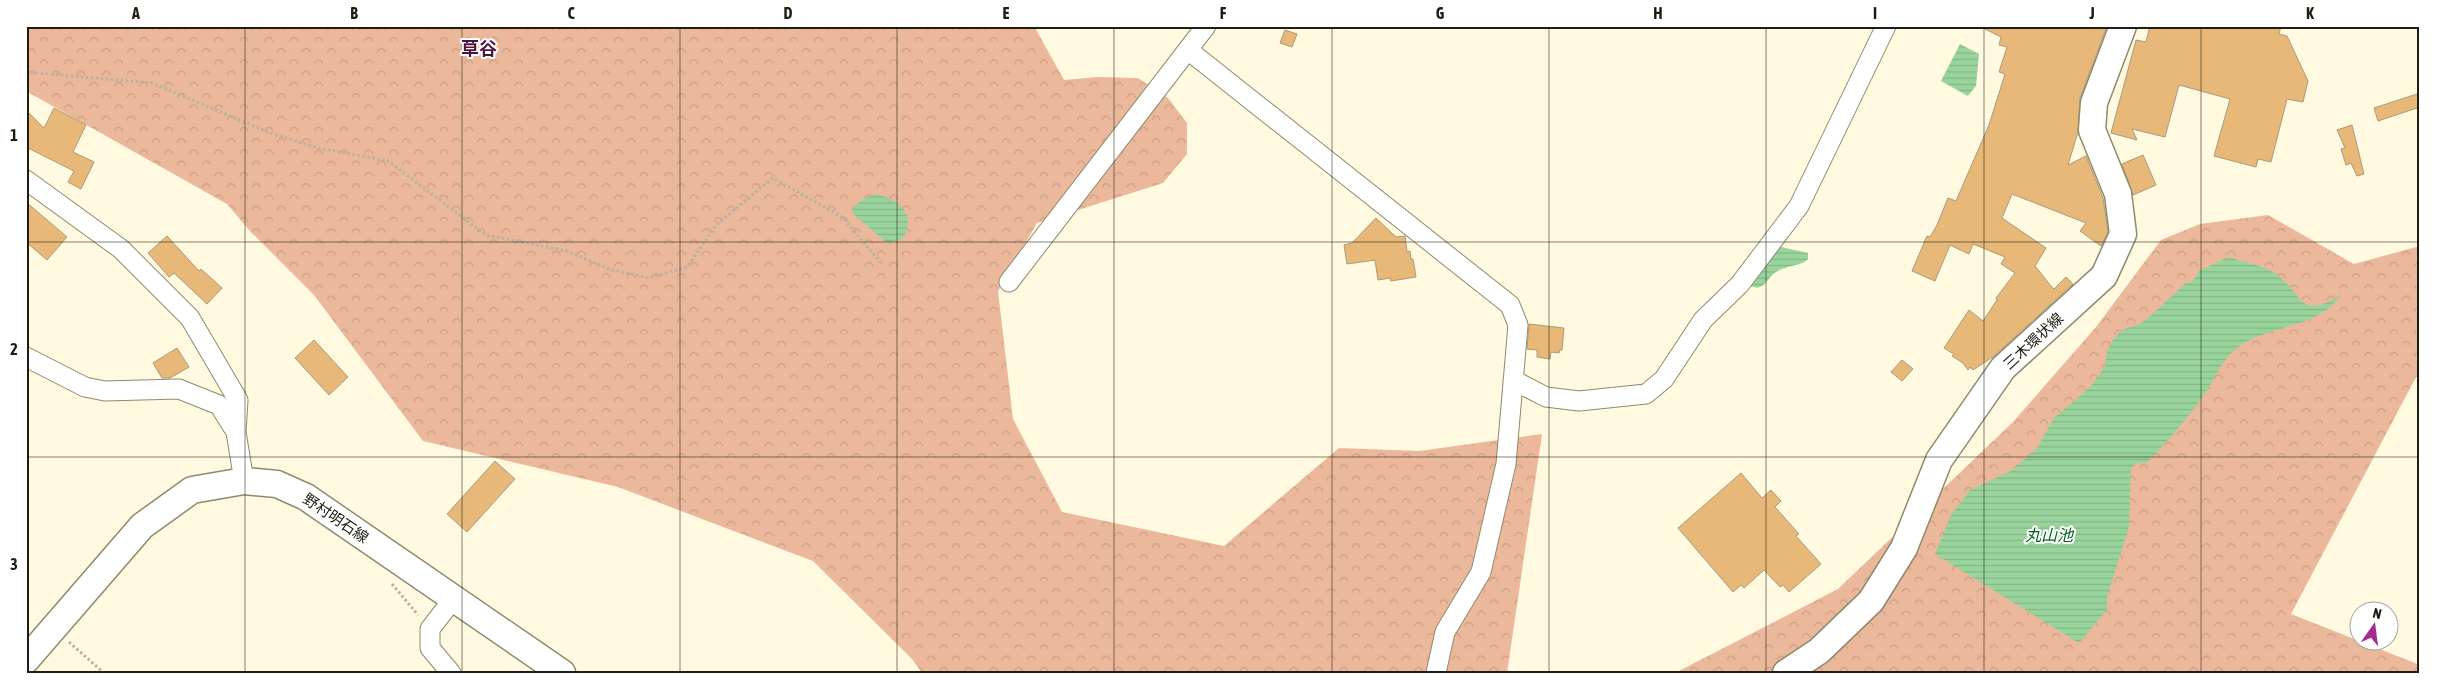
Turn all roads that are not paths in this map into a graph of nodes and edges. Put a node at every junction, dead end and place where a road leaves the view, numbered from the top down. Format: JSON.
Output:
{"nodes":[{"id":1,"x":1206,"y":26,"type":"edge"},
{"id":2,"x":1886,"y":26,"type":"edge"},
{"id":3,"x":2122,"y":26,"type":"edge"},
{"id":4,"x":1188,"y":50,"type":"junction"},
{"id":5,"x":26,"y":180,"type":"edge"},
{"id":6,"x":1009,"y":282,"type":"dead end"},
{"id":7,"x":26,"y":357,"type":"edge"},
{"id":8,"x":1513,"y":380,"type":"junction"},
{"id":9,"x":236,"y":432,"type":"junction"},
{"id":10,"x":244,"y":481,"type":"junction"},
{"id":11,"x":454,"y":598,"type":"junction"},
{"id":12,"x":26,"y":660,"type":"edge"},
{"id":13,"x":451,"y":673,"type":"edge"},
{"id":14,"x":562,"y":673,"type":"edge"},
{"id":15,"x":1436,"y":673,"type":"edge"},
{"id":16,"x":1786,"y":673,"type":"edge"}],
"edges":[{"from":1,"to":4,"type":"street"},
{"from":2,"to":8,"type":"street"},
{"from":3,"to":16,"type":"main road","name":"三木環状線"},
{"from":4,"to":6,"type":"street"},
{"from":4,"to":8,"type":"street"},
{"from":5,"to":9,"type":"street"},
{"from":7,"to":9,"type":"street"},
{"from":8,"to":15,"type":"street"},
{"from":9,"to":10,"type":"street"},
{"from":10,"to":11,"type":"main road","name":"野村明石線"},
{"from":10,"to":12,"type":"main road","name":"野村明石線"},
{"from":11,"to":13,"type":"street"},
{"from":11,"to":14,"type":"main road","name":"野村明石線"}]}
